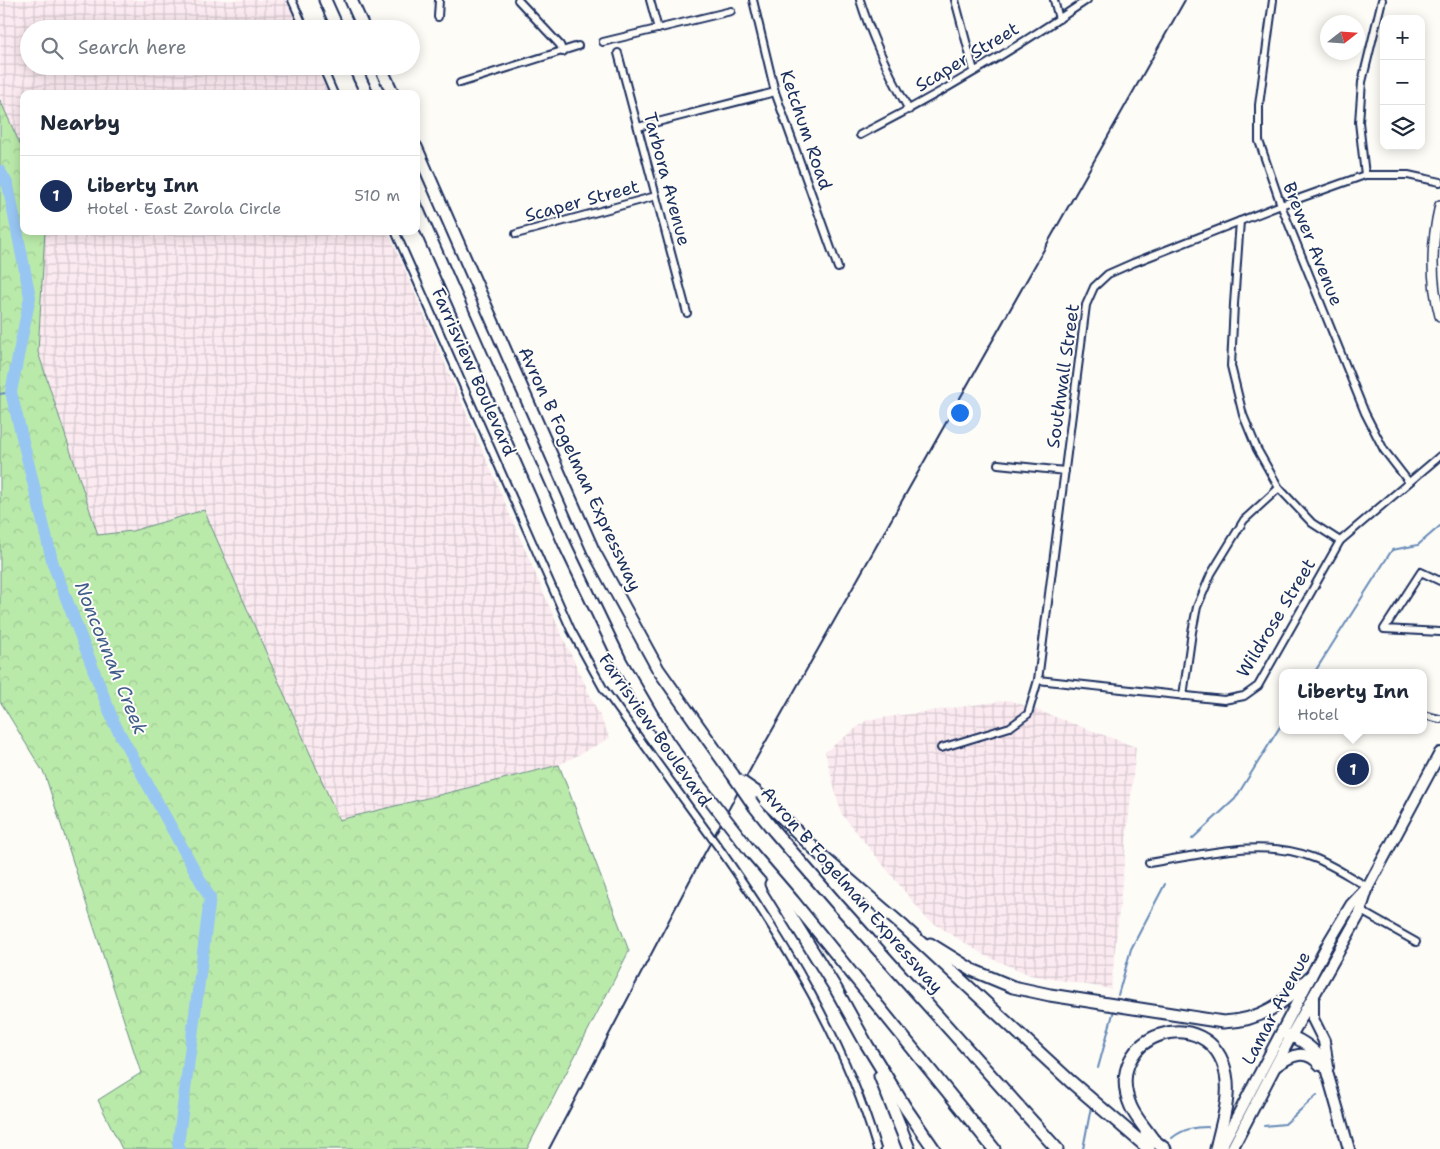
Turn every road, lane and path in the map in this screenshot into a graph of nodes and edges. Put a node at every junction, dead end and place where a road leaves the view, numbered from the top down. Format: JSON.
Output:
{"nodes":[{"id":1,"x":292,"y":0,"type":"edge"},
{"id":2,"x":325,"y":0,"type":"edge"},
{"id":3,"x":351,"y":0,"type":"edge"},
{"id":4,"x":439,"y":0,"type":"edge"},
{"id":5,"x":518,"y":0,"type":"edge"},
{"id":6,"x":650,"y":0,"type":"edge"},
{"id":7,"x":753,"y":0,"type":"edge"},
{"id":8,"x":860,"y":0,"type":"edge"},
{"id":9,"x":955,"y":0,"type":"edge"},
{"id":10,"x":1054,"y":0,"type":"edge"},
{"id":11,"x":1087,"y":0,"type":"edge"},
{"id":12,"x":1273,"y":0,"type":"edge"},
{"id":13,"x":1382,"y":0,"type":"edge"},
{"id":14,"x":731,"y":11,"type":"dead end"},
{"id":15,"x":438,"y":18,"type":"dead end"},
{"id":16,"x":1059,"y":19,"type":"junction"},
{"id":17,"x":301,"y":20,"type":"edge"},
{"id":18,"x":334,"y":20,"type":"edge"},
{"id":19,"x":360,"y":20,"type":"edge"},
{"id":20,"x":658,"y":29,"type":"junction"},
{"id":21,"x":603,"y":42,"type":"dead end"},
{"id":22,"x":578,"y":46,"type":"dead end"},
{"id":23,"x":563,"y":52,"type":"junction"},
{"id":24,"x":618,"y":53,"type":"dead end"},
{"id":25,"x":974,"y":71,"type":"junction"},
{"id":26,"x":326,"y":75,"type":"edge"},
{"id":27,"x":358,"y":75,"type":"edge"},
{"id":28,"x":384,"y":75,"type":"edge"},
{"id":29,"x":460,"y":83,"type":"dead end"},
{"id":30,"x":332,"y":90,"type":"edge"},
{"id":31,"x":365,"y":90,"type":"edge"},
{"id":32,"x":391,"y":90,"type":"edge"},
{"id":33,"x":775,"y":92,"type":"junction"},
{"id":34,"x":909,"y":110,"type":"junction"},
{"id":35,"x":638,"y":127,"type":"junction"},
{"id":36,"x":860,"y":135,"type":"dead end"},
{"id":37,"x":420,"y":156,"type":"edge"},
{"id":38,"x":1365,"y":175,"type":"junction"},
{"id":39,"x":1440,"y":182,"type":"edge"},
{"id":40,"x":656,"y":196,"type":"junction"},
{"id":41,"x":1281,"y":205,"type":"junction"},
{"id":42,"x":1440,"y":205,"type":"edge"},
{"id":43,"x":420,"y":215,"type":"edge"},
{"id":44,"x":1240,"y":221,"type":"junction"},
{"id":45,"x":516,"y":234,"type":"dead end"},
{"id":46,"x":397,"y":235,"type":"edge"},
{"id":47,"x":838,"y":268,"type":"dead end"},
{"id":48,"x":687,"y":313,"type":"dead end"},
{"id":49,"x":1440,"y":316,"type":"edge"},
{"id":50,"x":1440,"y":456,"type":"edge"},
{"id":51,"x":998,"y":464,"type":"dead end"},
{"id":52,"x":1065,"y":471,"type":"junction"},
{"id":53,"x":1408,"y":481,"type":"junction"},
{"id":54,"x":1280,"y":488,"type":"junction"},
{"id":55,"x":1340,"y":541,"type":"junction"},
{"id":56,"x":1440,"y":581,"type":"edge"},
{"id":57,"x":1440,"y":632,"type":"edge"},
{"id":58,"x":1038,"y":680,"type":"junction"},
{"id":59,"x":1183,"y":696,"type":"junction"},
{"id":60,"x":1427,"y":716,"type":"edge"},
{"id":61,"x":1440,"y":719,"type":"edge"},
{"id":62,"x":941,"y":748,"type":"dead end"},
{"id":63,"x":1440,"y":753,"type":"edge"},
{"id":64,"x":733,"y":775,"type":"junction"},
{"id":65,"x":754,"y":856,"type":"junction"},
{"id":66,"x":1149,"y":863,"type":"dead end"},
{"id":67,"x":1368,"y":888,"type":"junction"},
{"id":68,"x":1361,"y":911,"type":"junction"},
{"id":69,"x":904,"y":928,"type":"junction"},
{"id":70,"x":1416,"y":942,"type":"dead end"},
{"id":71,"x":1310,"y":977,"type":"junction"},
{"id":72,"x":1313,"y":996,"type":"junction"},
{"id":73,"x":1281,"y":1032,"type":"junction"},
{"id":74,"x":1291,"y":1036,"type":"junction"},
{"id":75,"x":867,"y":1045,"type":"junction"},
{"id":76,"x":1275,"y":1066,"type":"junction"},
{"id":77,"x":1329,"y":1076,"type":"junction"},
{"id":78,"x":1151,"y":1144,"type":"edge"},
{"id":79,"x":877,"y":1149,"type":"edge"},
{"id":80,"x":909,"y":1149,"type":"edge"},
{"id":81,"x":934,"y":1149,"type":"edge"},
{"id":82,"x":994,"y":1149,"type":"edge"},
{"id":83,"x":1057,"y":1149,"type":"edge"},
{"id":84,"x":1165,"y":1149,"type":"edge"},
{"id":85,"x":1216,"y":1149,"type":"edge"},
{"id":86,"x":1220,"y":1149,"type":"edge"},
{"id":87,"x":1232,"y":1149,"type":"edge"},
{"id":88,"x":1349,"y":1149,"type":"edge"}],
"edges":[{"from":1,"to":17,"type":"street"},
{"from":2,"to":18,"type":"highway"},
{"from":3,"to":19,"type":"highway"},
{"from":4,"to":15,"type":"street"},
{"from":5,"to":23,"type":"street"},
{"from":6,"to":20,"type":"street"},
{"from":7,"to":33,"type":"street","name":"Ketchum Road"},
{"from":8,"to":34,"type":"street"},
{"from":9,"to":25,"type":"street"},
{"from":10,"to":16,"type":"street"},
{"from":11,"to":16,"type":"street","name":"Scaper Street"},
{"from":12,"to":41,"type":"street","name":"Brewer Avenue"},
{"from":13,"to":38,"type":"street"},
{"from":14,"to":20,"type":"street"},
{"from":16,"to":25,"type":"street","name":"Scaper Street"},
{"from":20,"to":21,"type":"street"},
{"from":22,"to":23,"type":"street"},
{"from":23,"to":29,"type":"street"},
{"from":24,"to":35,"type":"street","name":"Tarbora Avenue"},
{"from":25,"to":34,"type":"street","name":"Scaper Street"},
{"from":26,"to":30,"type":"street"},
{"from":27,"to":31,"type":"highway"},
{"from":28,"to":32,"type":"highway"},
{"from":33,"to":35,"type":"street"},
{"from":33,"to":47,"type":"street","name":"Ketchum Road"},
{"from":34,"to":36,"type":"street","name":"Scaper Street"},
{"from":35,"to":40,"type":"street","name":"Tarbora Avenue"},
{"from":37,"to":64,"type":"highway","name":"Avron B Fogelman Expressway"},
{"from":38,"to":39,"type":"street","name":"Southwall Street"},
{"from":38,"to":41,"type":"street","name":"Southwall Street"},
{"from":40,"to":45,"type":"street","name":"Scaper Street"},
{"from":40,"to":48,"type":"street","name":"Tarbora Avenue"},
{"from":41,"to":44,"type":"street","name":"Southwall Street"},
{"from":41,"to":53,"type":"street","name":"Brewer Avenue"},
{"from":42,"to":49,"type":"main road"},
{"from":43,"to":65,"type":"highway","bridge":true},
{"from":44,"to":52,"type":"street","name":"Southwall Street"},
{"from":44,"to":54,"type":"street"},
{"from":46,"to":79,"type":"street","name":"Farrisview Boulevard","bridge":true},
{"from":50,"to":53,"type":"street","name":"Wildrose Street"},
{"from":51,"to":52,"type":"street"},
{"from":52,"to":58,"type":"street","name":"Southwall Street"},
{"from":53,"to":55,"type":"street","name":"Wildrose Street"},
{"from":54,"to":55,"type":"street"},
{"from":54,"to":59,"type":"street"},
{"from":55,"to":59,"type":"street","name":"Wildrose Street"},
{"from":56,"to":57,"type":"street"},
{"from":58,"to":59,"type":"street","name":"Wildrose Street"},
{"from":58,"to":62,"type":"street","name":"Southwall Street"},
{"from":60,"to":61,"type":"street"},
{"from":63,"to":67,"type":"main road","name":"Lamar Avenue"},
{"from":64,"to":69,"type":"highway","bridge":true},
{"from":64,"to":83,"type":"highway","name":"Avron B Fogelman Expressway","bridge":true},
{"from":65,"to":75,"type":"highway"},
{"from":65,"to":82,"type":"highway"},
{"from":66,"to":67,"type":"street"},
{"from":67,"to":68,"type":"main road","name":"Lamar Avenue"},
{"from":67,"to":71,"type":"main road","name":"Lamar Avenue"},
{"from":68,"to":70,"type":"street"},
{"from":68,"to":72,"type":"main road","name":"Lamar Avenue"},
{"from":69,"to":71,"type":"highway"},
{"from":69,"to":78,"type":"highway"},
{"from":71,"to":73,"type":"main road","name":"Lamar Avenue"},
{"from":72,"to":74,"type":"main road","name":"Lamar Avenue"},
{"from":72,"to":77,"type":"main road"},
{"from":73,"to":74,"type":"main road"},
{"from":73,"to":86,"type":"main road","name":"Lamar Avenue"},
{"from":74,"to":76,"type":"main road","name":"Lamar Avenue"},
{"from":74,"to":77,"type":"main road"},
{"from":75,"to":80,"type":"highway"},
{"from":75,"to":81,"type":"highway"},
{"from":76,"to":77,"type":"main road"},
{"from":76,"to":87,"type":"main road","name":"Lamar Avenue"},
{"from":77,"to":88,"type":"main road"},
{"from":78,"to":84,"type":"highway"},
{"from":78,"to":85,"type":"highway"}]}
